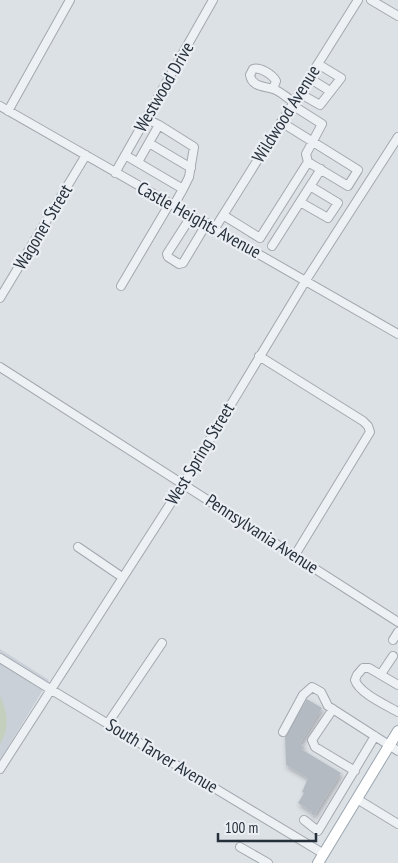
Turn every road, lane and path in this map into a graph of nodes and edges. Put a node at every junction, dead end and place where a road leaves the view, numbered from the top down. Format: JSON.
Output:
{"nodes":[{"id":1,"x":70,"y":0,"type":"edge"},
{"id":2,"x":213,"y":0,"type":"edge"},
{"id":3,"x":358,"y":0,"type":"edge"},
{"id":4,"x":371,"y":0,"type":"edge"},
{"id":5,"x":398,"y":16,"type":"edge"},
{"id":6,"x":318,"y":64,"type":"junction"},
{"id":7,"x":309,"y":78,"type":"junction"},
{"id":8,"x":273,"y":89,"type":"dead end"},
{"id":9,"x":330,"y":92,"type":"junction"},
{"id":10,"x":299,"y":93,"type":"junction"},
{"id":11,"x":293,"y":104,"type":"junction"},
{"id":12,"x":0,"y":106,"type":"edge"},
{"id":13,"x":8,"y":111,"type":"junction"},
{"id":14,"x":147,"y":119,"type":"junction"},
{"id":15,"x":281,"y":122,"type":"junction"},
{"id":16,"x":159,"y":126,"type":"junction"},
{"id":17,"x":398,"y":137,"type":"edge"},
{"id":18,"x":312,"y":142,"type":"junction"},
{"id":19,"x":149,"y":144,"type":"junction"},
{"id":20,"x":86,"y":155,"type":"junction"},
{"id":21,"x":125,"y":155,"type":"junction"},
{"id":22,"x":138,"y":162,"type":"junction"},
{"id":23,"x":308,"y":162,"type":"junction"},
{"id":24,"x":191,"y":168,"type":"junction"},
{"id":25,"x":321,"y":169,"type":"junction"},
{"id":26,"x":115,"y":173,"type":"junction"},
{"id":27,"x":310,"y":186,"type":"junction"},
{"id":28,"x":348,"y":186,"type":"junction"},
{"id":29,"x":183,"y":188,"type":"junction"},
{"id":30,"x":361,"y":193,"type":"junction"},
{"id":31,"x":300,"y":202,"type":"junction"},
{"id":32,"x":172,"y":204,"type":"junction"},
{"id":33,"x":192,"y":215,"type":"junction"},
{"id":34,"x":223,"y":215,"type":"junction"},
{"id":35,"x":207,"y":223,"type":"junction"},
{"id":36,"x":215,"y":228,"type":"junction"},
{"id":37,"x":260,"y":238,"type":"junction"},
{"id":38,"x":272,"y":246,"type":"dead end"},
{"id":39,"x":253,"y":250,"type":"junction"},
{"id":40,"x":306,"y":280,"type":"junction"},
{"id":41,"x":120,"y":286,"type":"dead end"},
{"id":42,"x":0,"y":298,"type":"edge"},
{"id":43,"x":398,"y":334,"type":"edge"},
{"id":44,"x":259,"y":356,"type":"junction"},
{"id":45,"x":0,"y":367,"type":"edge"},
{"id":46,"x":183,"y":484,"type":"junction"},
{"id":47,"x":78,"y":548,"type":"dead end"},
{"id":48,"x":295,"y":555,"type":"junction"},
{"id":49,"x":122,"y":577,"type":"junction"},
{"id":50,"x":398,"y":622,"type":"edge"},
{"id":51,"x":398,"y":632,"type":"edge"},
{"id":52,"x":393,"y":640,"type":"dead end"},
{"id":53,"x":162,"y":643,"type":"dead end"},
{"id":54,"x":393,"y":656,"type":"dead end"},
{"id":55,"x":0,"y":658,"type":"edge"},
{"id":56,"x":381,"y":674,"type":"junction"},
{"id":57,"x":398,"y":685,"type":"edge"},
{"id":58,"x":50,"y":690,"type":"junction"},
{"id":59,"x":333,"y":709,"type":"junction"},
{"id":60,"x":398,"y":712,"type":"edge"},
{"id":61,"x":108,"y":723,"type":"junction"},
{"id":62,"x":398,"y":731,"type":"edge"},
{"id":63,"x":283,"y":732,"type":"dead end"},
{"id":64,"x":376,"y":736,"type":"junction"},
{"id":65,"x":394,"y":748,"type":"edge"},
{"id":66,"x":363,"y":756,"type":"junction"},
{"id":67,"x":378,"y":765,"type":"junction"},
{"id":68,"x":0,"y":769,"type":"edge"},
{"id":69,"x":355,"y":771,"type":"junction"},
{"id":70,"x":357,"y":799,"type":"junction"},
{"id":71,"x":328,"y":815,"type":"junction"},
{"id":72,"x":304,"y":820,"type":"dead end"},
{"id":73,"x":342,"y":823,"type":"junction"},
{"id":74,"x":398,"y":824,"type":"edge"},
{"id":75,"x":240,"y":847,"type":"dead end"},
{"id":76,"x":321,"y":858,"type":"edge"},
{"id":77,"x":268,"y":863,"type":"edge"}],
"edges":[{"from":1,"to":13,"type":"street"},
{"from":2,"to":14,"type":"street","name":"Westwood Drive"},
{"from":3,"to":6,"type":"street","name":"Wildwood Avenue"},
{"from":4,"to":5,"type":"street"},
{"from":6,"to":7,"type":"street","name":"Wildwood Avenue"},
{"from":6,"to":9,"type":"street"},
{"from":7,"to":9,"type":"street"},
{"from":7,"to":10,"type":"street","name":"Wildwood Avenue"},
{"from":8,"to":11,"type":"street"},
{"from":9,"to":10,"type":"street"},
{"from":10,"to":11,"type":"street","name":"Wildwood Avenue"},
{"from":11,"to":15,"type":"street","name":"Wildwood Avenue"},
{"from":11,"to":18,"type":"street"},
{"from":12,"to":13,"type":"street","name":"Castle Heights Avenue"},
{"from":13,"to":20,"type":"street","name":"Castle Heights Avenue"},
{"from":14,"to":16,"type":"street"},
{"from":14,"to":21,"type":"street","name":"Westwood Drive"},
{"from":15,"to":18,"type":"street"},
{"from":15,"to":34,"type":"street","name":"Wildwood Avenue"},
{"from":16,"to":19,"type":"street"},
{"from":16,"to":24,"type":"street"},
{"from":17,"to":30,"type":"street","name":"West Spring Street"},
{"from":18,"to":23,"type":"street"},
{"from":18,"to":28,"type":"street"},
{"from":19,"to":22,"type":"street"},
{"from":19,"to":24,"type":"street"},
{"from":20,"to":26,"type":"street","name":"Castle Heights Avenue"},
{"from":20,"to":42,"type":"street","name":"Wagoner Street"},
{"from":21,"to":22,"type":"street"},
{"from":21,"to":26,"type":"street","name":"Westwood Drive"},
{"from":22,"to":29,"type":"street"},
{"from":23,"to":25,"type":"street"},
{"from":23,"to":37,"type":"street"},
{"from":24,"to":29,"type":"street"},
{"from":25,"to":27,"type":"street"},
{"from":25,"to":28,"type":"street"},
{"from":26,"to":32,"type":"street","name":"Castle Heights Avenue"},
{"from":27,"to":31,"type":"street"},
{"from":27,"to":31,"type":"street"},
{"from":28,"to":30,"type":"street"},
{"from":29,"to":32,"type":"street"},
{"from":30,"to":40,"type":"street","name":"West Spring Street"},
{"from":31,"to":38,"type":"street"},
{"from":32,"to":33,"type":"street","name":"Castle Heights Avenue"},
{"from":32,"to":41,"type":"street"},
{"from":33,"to":35,"type":"street","name":"Castle Heights Avenue"},
{"from":33,"to":35,"type":"street"},
{"from":34,"to":36,"type":"street","name":"Wildwood Avenue"},
{"from":34,"to":37,"type":"street"},
{"from":35,"to":36,"type":"street","name":"Castle Heights Avenue"},
{"from":36,"to":39,"type":"street","name":"Castle Heights Avenue"},
{"from":37,"to":39,"type":"street"},
{"from":39,"to":40,"type":"street","name":"Castle Heights Avenue"},
{"from":40,"to":43,"type":"street","name":"Castle Heights Avenue"},
{"from":40,"to":44,"type":"street","name":"West Spring Street"},
{"from":44,"to":46,"type":"street","name":"West Spring Street"},
{"from":44,"to":48,"type":"street"},
{"from":45,"to":46,"type":"street","name":"Pennsylvania Avenue"},
{"from":46,"to":48,"type":"street","name":"Pennsylvania Avenue"},
{"from":46,"to":49,"type":"street","name":"West Spring Street"},
{"from":47,"to":49,"type":"street"},
{"from":48,"to":50,"type":"street","name":"Pennsylvania Avenue"},
{"from":49,"to":58,"type":"street","name":"West Spring Street"},
{"from":51,"to":52,"type":"street"},
{"from":53,"to":61,"type":"street"},
{"from":54,"to":56,"type":"street"},
{"from":55,"to":58,"type":"street","name":"South Tarver Avenue"},
{"from":56,"to":57,"type":"street"},
{"from":56,"to":60,"type":"street"},
{"from":58,"to":61,"type":"street","name":"South Tarver Avenue"},
{"from":58,"to":68,"type":"street","name":"West Spring Street"},
{"from":59,"to":63,"type":"street"},
{"from":59,"to":64,"type":"street"},
{"from":59,"to":69,"type":"street"},
{"from":61,"to":76,"type":"street","name":"South Tarver Avenue"},
{"from":62,"to":65,"type":"main road"},
{"from":64,"to":65,"type":"street"},
{"from":64,"to":66,"type":"street"},
{"from":65,"to":67,"type":"main road"},
{"from":66,"to":67,"type":"street"},
{"from":66,"to":69,"type":"street"},
{"from":67,"to":70,"type":"main road"},
{"from":69,"to":71,"type":"street"},
{"from":70,"to":73,"type":"main road"},
{"from":70,"to":74,"type":"street"},
{"from":71,"to":72,"type":"street"},
{"from":71,"to":73,"type":"street"},
{"from":73,"to":76,"type":"main road"},
{"from":75,"to":77,"type":"street"}]}
